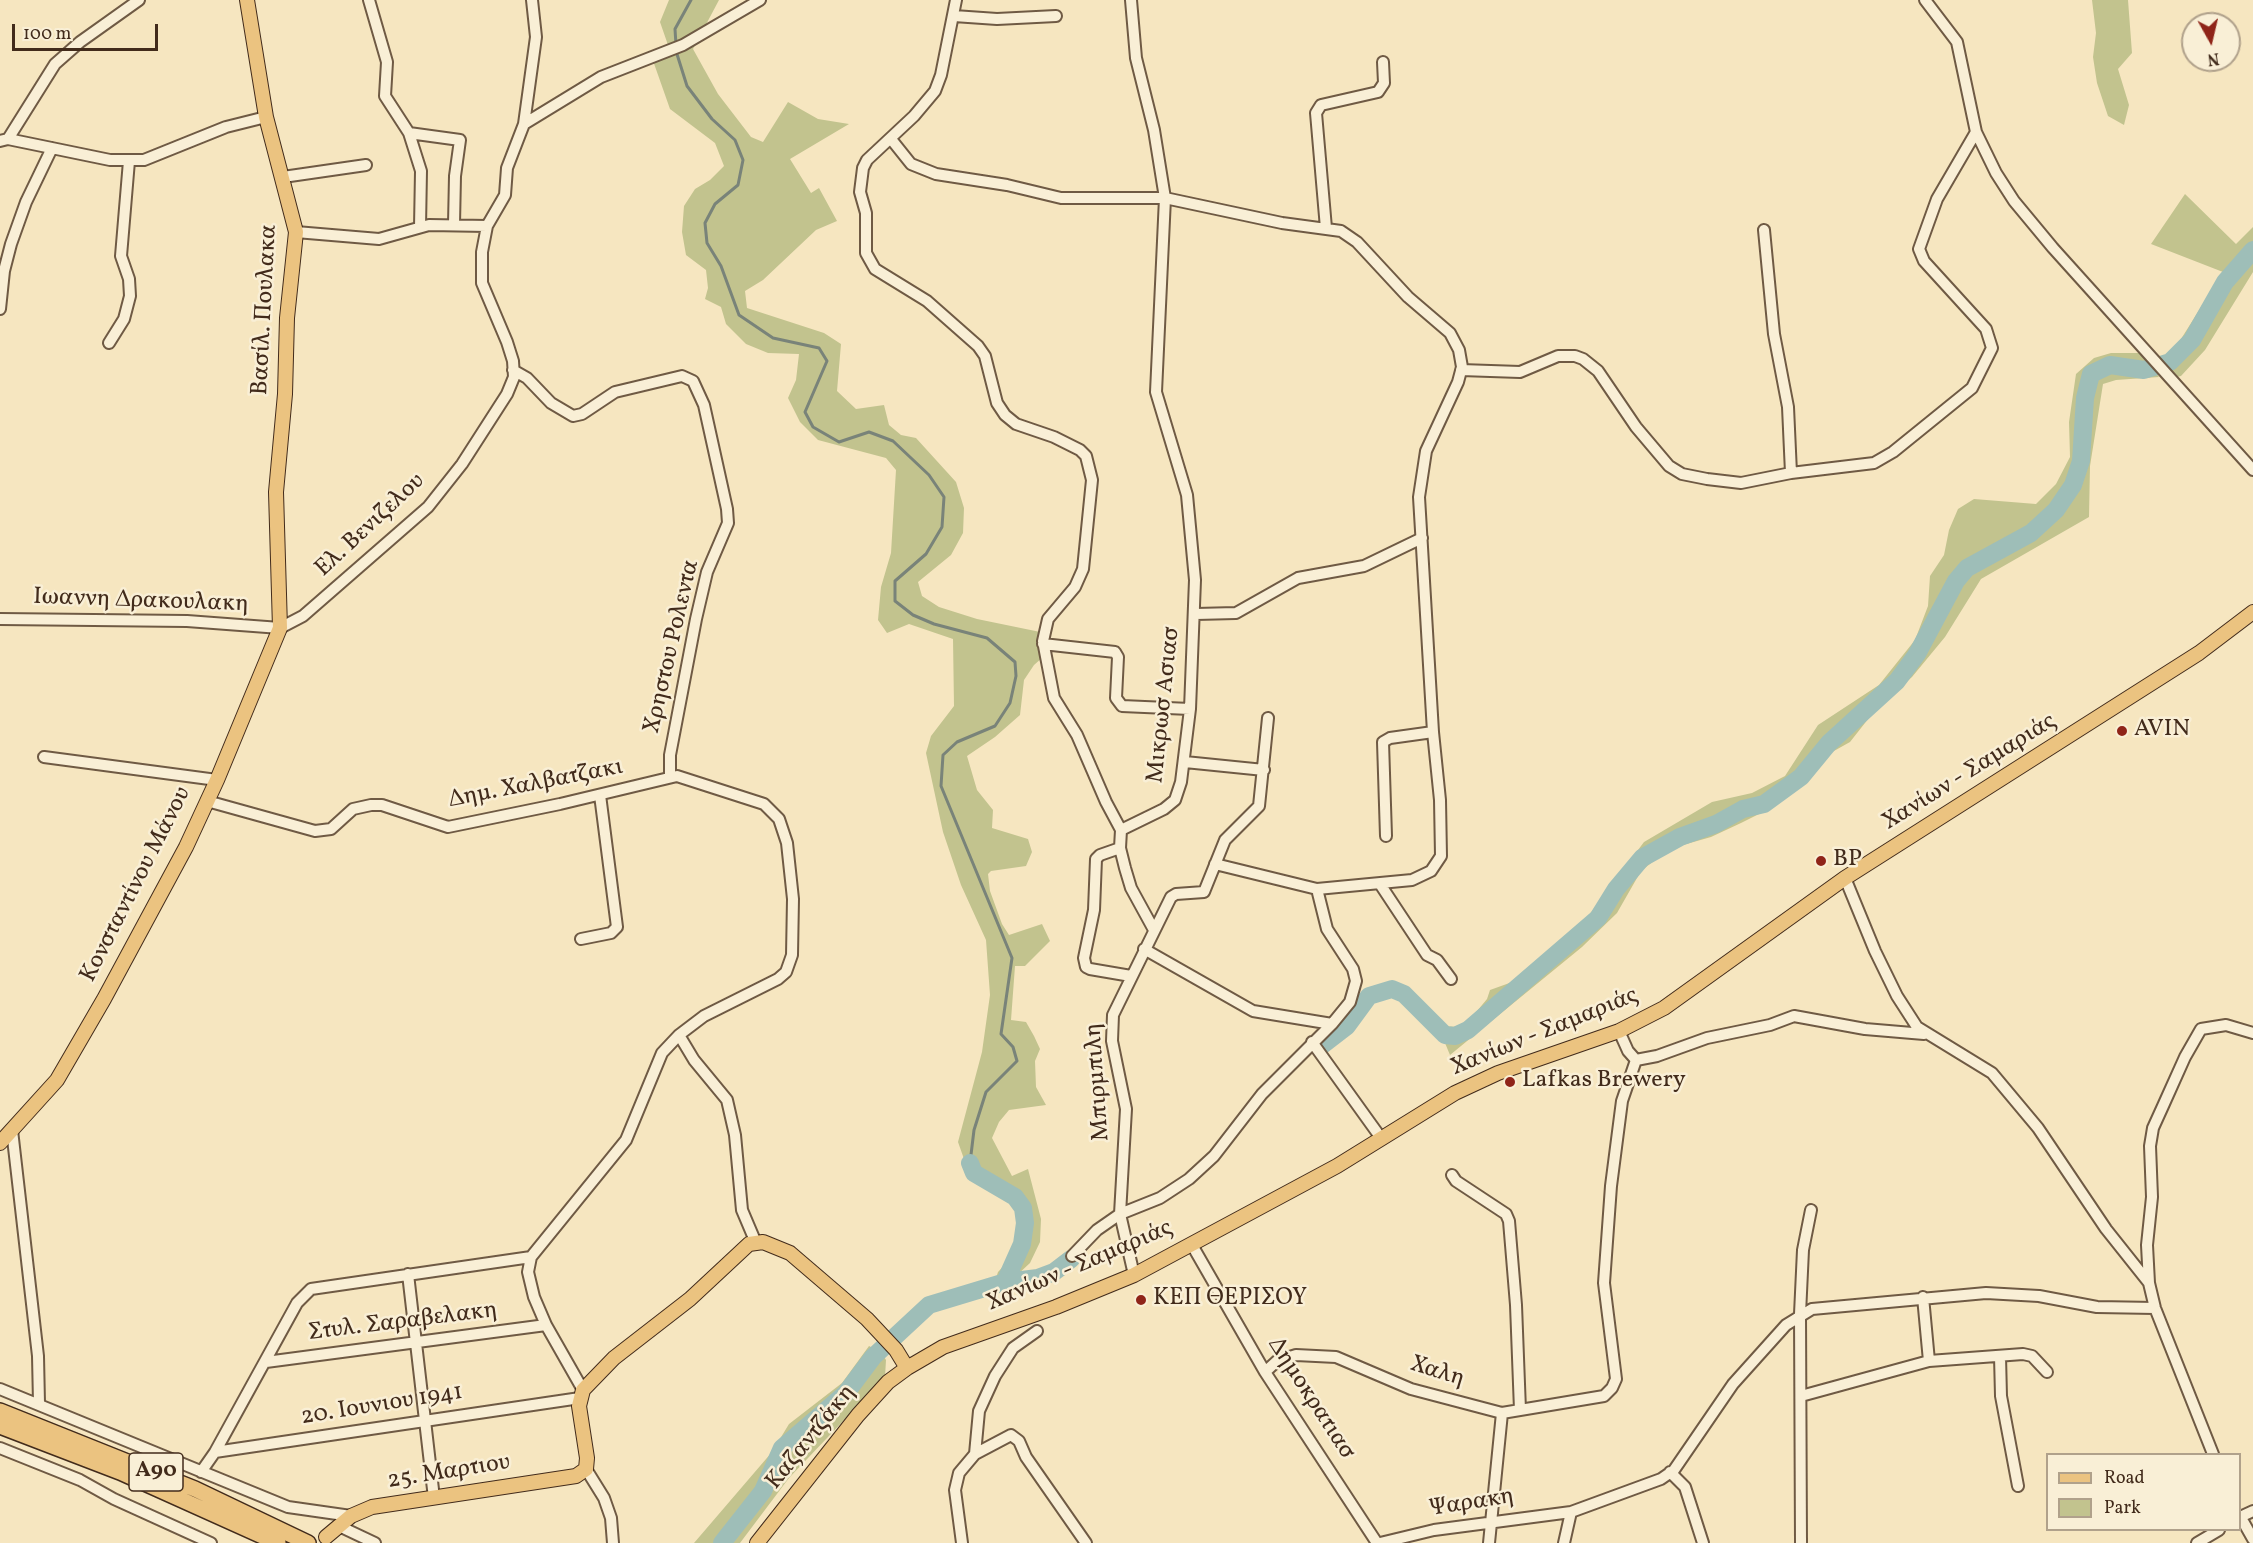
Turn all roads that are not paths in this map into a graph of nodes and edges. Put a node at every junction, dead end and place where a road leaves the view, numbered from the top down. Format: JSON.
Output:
{"nodes":[{"id":1,"x":139,"y":0,"type":"edge"},
{"id":2,"x":247,"y":0,"type":"edge"},
{"id":3,"x":369,"y":0,"type":"edge"},
{"id":4,"x":532,"y":0,"type":"edge"},
{"id":5,"x":760,"y":0,"type":"edge"},
{"id":6,"x":956,"y":0,"type":"edge"},
{"id":7,"x":1131,"y":0,"type":"edge"},
{"id":8,"x":1925,"y":0,"type":"edge"},
{"id":9,"x":954,"y":16,"type":"junction"},
{"id":10,"x":1056,"y":16,"type":"dead end"},
{"id":11,"x":1383,"y":62,"type":"dead end"},
{"id":12,"x":266,"y":117,"type":"junction"},
{"id":13,"x":524,"y":124,"type":"junction"},
{"id":14,"x":1976,"y":132,"type":"junction"},
{"id":15,"x":409,"y":133,"type":"junction"},
{"id":16,"x":891,"y":138,"type":"junction"},
{"id":17,"x":4,"y":140,"type":"edge"},
{"id":18,"x":52,"y":148,"type":"junction"},
{"id":19,"x":129,"y":161,"type":"junction"},
{"id":20,"x":366,"y":165,"type":"dead end"},
{"id":21,"x":283,"y":177,"type":"junction"},
{"id":22,"x":1165,"y":198,"type":"junction"},
{"id":23,"x":454,"y":224,"type":"junction"},
{"id":24,"x":487,"y":226,"type":"junction"},
{"id":25,"x":420,"y":227,"type":"junction"},
{"id":26,"x":1326,"y":228,"type":"junction"},
{"id":27,"x":1764,"y":230,"type":"dead end"},
{"id":28,"x":296,"y":232,"type":"junction"},
{"id":29,"x":0,"y":309,"type":"edge"},
{"id":30,"x":109,"y":343,"type":"dead end"},
{"id":31,"x":513,"y":370,"type":"junction"},
{"id":32,"x":1461,"y":370,"type":"junction"},
{"id":33,"x":2253,"y":470,"type":"edge"},
{"id":34,"x":1791,"y":473,"type":"junction"},
{"id":35,"x":1422,"y":538,"type":"junction"},
{"id":36,"x":2253,"y":612,"type":"edge"},
{"id":37,"x":1196,"y":614,"type":"junction"},
{"id":38,"x":0,"y":619,"type":"edge"},
{"id":39,"x":280,"y":628,"type":"junction"},
{"id":40,"x":1043,"y":644,"type":"junction"},
{"id":41,"x":1190,"y":709,"type":"junction"},
{"id":42,"x":1268,"y":718,"type":"dead end"},
{"id":43,"x":1432,"y":732,"type":"junction"},
{"id":44,"x":44,"y":757,"type":"dead end"},
{"id":45,"x":1185,"y":762,"type":"junction"},
{"id":46,"x":1264,"y":770,"type":"junction"},
{"id":47,"x":670,"y":776,"type":"junction"},
{"id":48,"x":218,"y":780,"type":"junction"},
{"id":49,"x":600,"y":795,"type":"junction"},
{"id":50,"x":207,"y":801,"type":"junction"},
{"id":51,"x":1121,"y":830,"type":"junction"},
{"id":52,"x":1386,"y":836,"type":"dead end"},
{"id":53,"x":1120,"y":848,"type":"junction"},
{"id":54,"x":1215,"y":864,"type":"junction"},
{"id":55,"x":1845,"y":878,"type":"junction"},
{"id":56,"x":1380,"y":884,"type":"junction"},
{"id":57,"x":1317,"y":889,"type":"junction"},
{"id":58,"x":1154,"y":930,"type":"junction"},
{"id":59,"x":581,"y":939,"type":"dead end"},
{"id":60,"x":1144,"y":948,"type":"junction"},
{"id":61,"x":1131,"y":976,"type":"junction"},
{"id":62,"x":1451,"y":980,"type":"dead end"},
{"id":63,"x":1332,"y":1024,"type":"junction"},
{"id":64,"x":1619,"y":1031,"type":"junction"},
{"id":65,"x":1924,"y":1034,"type":"junction"},
{"id":66,"x":2253,"y":1034,"type":"edge"},
{"id":67,"x":679,"y":1035,"type":"junction"},
{"id":68,"x":1312,"y":1042,"type":"junction"},
{"id":69,"x":1636,"y":1060,"type":"junction"},
{"id":70,"x":12,"y":1130,"type":"junction"},
{"id":71,"x":1381,"y":1138,"type":"junction"},
{"id":72,"x":0,"y":1143,"type":"edge"},
{"id":73,"x":1452,"y":1174,"type":"dead end"},
{"id":74,"x":1811,"y":1209,"type":"dead end"},
{"id":75,"x":1120,"y":1214,"type":"junction"},
{"id":76,"x":756,"y":1243,"type":"junction"},
{"id":77,"x":1192,"y":1245,"type":"junction"},
{"id":78,"x":1072,"y":1256,"type":"dead end"},
{"id":79,"x":531,"y":1257,"type":"junction"},
{"id":80,"x":408,"y":1274,"type":"junction"},
{"id":81,"x":1134,"y":1275,"type":"junction"},
{"id":82,"x":2149,"y":1283,"type":"junction"},
{"id":83,"x":1923,"y":1297,"type":"junction"},
{"id":84,"x":2155,"y":1308,"type":"junction"},
{"id":85,"x":1800,"y":1314,"type":"junction"},
{"id":86,"x":546,"y":1325,"type":"junction"},
{"id":87,"x":1037,"y":1331,"type":"dead end"},
{"id":88,"x":416,"y":1344,"type":"junction"},
{"id":89,"x":2000,"y":1356,"type":"junction"},
{"id":90,"x":1929,"y":1361,"type":"junction"},
{"id":91,"x":266,"y":1362,"type":"junction"},
{"id":92,"x":907,"y":1368,"type":"junction"},
{"id":93,"x":1265,"y":1372,"type":"junction"},
{"id":94,"x":2048,"y":1372,"type":"dead end"},
{"id":95,"x":0,"y":1389,"type":"edge"},
{"id":96,"x":581,"y":1394,"type":"junction"},
{"id":97,"x":1801,"y":1396,"type":"junction"},
{"id":98,"x":39,"y":1403,"type":"junction"},
{"id":99,"x":1520,"y":1410,"type":"junction"},
{"id":100,"x":0,"y":1411,"type":"edge"},
{"id":101,"x":1502,"y":1413,"type":"junction"},
{"id":102,"x":425,"y":1419,"type":"junction"},
{"id":103,"x":0,"y":1426,"type":"edge"},
{"id":104,"x":0,"y":1448,"type":"edge"},
{"id":105,"x":215,"y":1452,"type":"junction"},
{"id":106,"x":2212,"y":1453,"type":"edge"},
{"id":107,"x":975,"y":1454,"type":"junction"},
{"id":108,"x":586,"y":1469,"type":"junction"},
{"id":109,"x":201,"y":1472,"type":"junction"},
{"id":110,"x":1670,"y":1473,"type":"junction"},
{"id":111,"x":2018,"y":1486,"type":"dead end"},
{"id":112,"x":434,"y":1498,"type":"junction"},
{"id":113,"x":1571,"y":1512,"type":"junction"},
{"id":114,"x":351,"y":1516,"type":"junction"},
{"id":115,"x":2241,"y":1519,"type":"edge"},
{"id":116,"x":1491,"y":1521,"type":"junction"},
{"id":117,"x":339,"y":1526,"type":"junction"},
{"id":118,"x":2217,"y":1531,"type":"edge"},
{"id":119,"x":327,"y":1537,"type":"dead end"},
{"id":120,"x":2253,"y":1539,"type":"edge"},
{"id":121,"x":211,"y":1543,"type":"edge"},
{"id":122,"x":278,"y":1543,"type":"edge"},
{"id":123,"x":308,"y":1543,"type":"edge"},
{"id":124,"x":375,"y":1543,"type":"edge"},
{"id":125,"x":613,"y":1543,"type":"edge"},
{"id":126,"x":757,"y":1543,"type":"edge"},
{"id":127,"x":962,"y":1543,"type":"edge"},
{"id":128,"x":1086,"y":1543,"type":"edge"},
{"id":129,"x":1379,"y":1543,"type":"edge"},
{"id":130,"x":1489,"y":1543,"type":"edge"},
{"id":131,"x":1564,"y":1543,"type":"edge"},
{"id":132,"x":1703,"y":1543,"type":"edge"},
{"id":133,"x":1801,"y":1543,"type":"edge"},
{"id":134,"x":2197,"y":1543,"type":"edge"}],
"edges":[{"from":1,"to":17,"type":"street"},
{"from":2,"to":12,"type":"main road","name":"Βασίλ. Πουλακα"},
{"from":3,"to":15,"type":"street"},
{"from":4,"to":13,"type":"street"},
{"from":5,"to":13,"type":"street"},
{"from":6,"to":9,"type":"street"},
{"from":7,"to":22,"type":"street","name":"Μικρωσ Ασιασ"},
{"from":8,"to":14,"type":"street"},
{"from":9,"to":10,"type":"street"},
{"from":9,"to":16,"type":"street"},
{"from":11,"to":26,"type":"street"},
{"from":12,"to":19,"type":"street"},
{"from":12,"to":21,"type":"main road","name":"Βασίλ. Πουλακα"},
{"from":13,"to":24,"type":"street"},
{"from":14,"to":33,"type":"street"},
{"from":14,"to":34,"type":"street"},
{"from":15,"to":23,"type":"street"},
{"from":15,"to":25,"type":"street"},
{"from":16,"to":22,"type":"street"},
{"from":16,"to":40,"type":"street"},
{"from":17,"to":18,"type":"street"},
{"from":18,"to":19,"type":"street"},
{"from":18,"to":29,"type":"street"},
{"from":19,"to":30,"type":"street"},
{"from":20,"to":21,"type":"street"},
{"from":21,"to":28,"type":"main road","name":"Βασίλ. Πουλακα"},
{"from":22,"to":26,"type":"street"},
{"from":22,"to":37,"type":"street","name":"Μικρωσ Ασιασ"},
{"from":23,"to":24,"type":"street"},
{"from":23,"to":25,"type":"street"},
{"from":24,"to":31,"type":"street"},
{"from":25,"to":28,"type":"street"},
{"from":26,"to":32,"type":"street"},
{"from":27,"to":34,"type":"street"},
{"from":28,"to":39,"type":"main road","name":"Βασίλ. Πουλακα"},
{"from":31,"to":39,"type":"street","name":"Ελ. Βενιζελου"},
{"from":31,"to":47,"type":"street","name":"Χρηστου Ρολεντα"},
{"from":32,"to":34,"type":"street"},
{"from":32,"to":35,"type":"street"},
{"from":35,"to":37,"type":"street"},
{"from":35,"to":43,"type":"street"},
{"from":36,"to":55,"type":"main road","name":"Χανίων - Σαμαριάς"},
{"from":37,"to":41,"type":"street","name":"Μικρωσ Ασιασ"},
{"from":38,"to":39,"type":"street","name":"Ιωαννη Δρακουλακη"},
{"from":39,"to":48,"type":"main road","name":"Κονσταντίνου Μάνου"},
{"from":40,"to":41,"type":"street"},
{"from":40,"to":51,"type":"street"},
{"from":41,"to":45,"type":"street","name":"Μικρωσ Ασιασ"},
{"from":42,"to":46,"type":"street"},
{"from":43,"to":52,"type":"street"},
{"from":43,"to":56,"type":"street"},
{"from":44,"to":48,"type":"street"},
{"from":45,"to":46,"type":"street"},
{"from":45,"to":51,"type":"street","name":"Μικρωσ Ασιασ"},
{"from":46,"to":54,"type":"street"},
{"from":47,"to":49,"type":"street","name":"Δημ. Χαλβατζακι"},
{"from":47,"to":67,"type":"street"},
{"from":48,"to":50,"type":"main road","name":"Κονσταντίνου Μάνου"},
{"from":49,"to":50,"type":"street","name":"Δημ. Χαλβατζακι"},
{"from":49,"to":59,"type":"street"},
{"from":50,"to":70,"type":"main road","name":"Κονσταντίνου Μάνου"},
{"from":51,"to":53,"type":"street"},
{"from":53,"to":58,"type":"street"},
{"from":53,"to":61,"type":"street"},
{"from":54,"to":57,"type":"street"},
{"from":54,"to":58,"type":"street","name":"Μπιρμπιλη"},
{"from":55,"to":64,"type":"main road","name":"Χανίων - Σαμαριάς"},
{"from":55,"to":65,"type":"street"},
{"from":56,"to":57,"type":"street"},
{"from":56,"to":62,"type":"street"},
{"from":57,"to":63,"type":"street"},
{"from":58,"to":60,"type":"street","name":"Μπιρμπιλη"},
{"from":60,"to":61,"type":"street","name":"Μπιρμπιλη"},
{"from":60,"to":63,"type":"street"},
{"from":61,"to":75,"type":"street","name":"Μπιρμπιλη"},
{"from":63,"to":68,"type":"street"},
{"from":64,"to":69,"type":"street"},
{"from":64,"to":71,"type":"main road","name":"Χανίων - Σαμαριάς"},
{"from":65,"to":69,"type":"street"},
{"from":65,"to":82,"type":"street"},
{"from":66,"to":82,"type":"street"},
{"from":67,"to":76,"type":"street"},
{"from":67,"to":79,"type":"street"},
{"from":68,"to":71,"type":"street"},
{"from":68,"to":75,"type":"street"},
{"from":69,"to":99,"type":"street","name":"Χαλη"},
{"from":70,"to":72,"type":"main road","name":"Κονσταντίνου Μάνου"},
{"from":70,"to":98,"type":"street"},
{"from":71,"to":77,"type":"main road","name":"Χανίων - Σαμαριάς"},
{"from":73,"to":99,"type":"street"},
{"from":74,"to":85,"type":"street"},
{"from":75,"to":78,"type":"street"},
{"from":75,"to":81,"type":"street","name":"Μπιρμπιλη"},
{"from":76,"to":92,"type":"main road"},
{"from":76,"to":96,"type":"main road"},
{"from":77,"to":81,"type":"main road","name":"Χανίων - Σαμαριάς"},
{"from":77,"to":93,"type":"street","name":"Δημοκρατιασ"},
{"from":79,"to":80,"type":"street"},
{"from":79,"to":86,"type":"street"},
{"from":80,"to":88,"type":"street"},
{"from":80,"to":91,"type":"street"},
{"from":81,"to":92,"type":"main road","name":"Χανίων - Σαμαριάς"},
{"from":82,"to":84,"type":"street"},
{"from":83,"to":84,"type":"street"},
{"from":83,"to":85,"type":"street"},
{"from":83,"to":90,"type":"street"},
{"from":84,"to":106,"type":"street"},
{"from":85,"to":97,"type":"street"},
{"from":85,"to":110,"type":"street"},
{"from":86,"to":88,"type":"street","name":"Στυλ. Σαραβελακη"},
{"from":86,"to":96,"type":"street"},
{"from":87,"to":107,"type":"street"},
{"from":88,"to":91,"type":"street","name":"Στυλ. Σαραβελακη"},
{"from":88,"to":102,"type":"street"},
{"from":89,"to":90,"type":"street"},
{"from":89,"to":94,"type":"street"},
{"from":89,"to":111,"type":"street"},
{"from":90,"to":97,"type":"street"},
{"from":91,"to":105,"type":"street"},
{"from":92,"to":126,"type":"main road","name":"Καζαντζάκη"},
{"from":93,"to":101,"type":"street","name":"Χαλη"},
{"from":93,"to":129,"type":"street","name":"Δημοκρατιασ"},
{"from":95,"to":98,"type":"street"},
{"from":96,"to":102,"type":"street","name":"20. Ιουνιου 1941"},
{"from":96,"to":108,"type":"main road"},
{"from":97,"to":133,"type":"street"},
{"from":98,"to":109,"type":"street"},
{"from":99,"to":101,"type":"street","name":"Χαλη"},
{"from":100,"to":123,"type":"highway","number":"Α90"},
{"from":101,"to":116,"type":"street"},
{"from":102,"to":105,"type":"street","name":"20. Ιουνιου 1941"},
{"from":102,"to":112,"type":"street"},
{"from":103,"to":122,"type":"highway","number":"Α90"},
{"from":104,"to":121,"type":"street"},
{"from":105,"to":109,"type":"street"},
{"from":107,"to":127,"type":"street"},
{"from":107,"to":128,"type":"street"},
{"from":108,"to":112,"type":"main road","name":"25. Μαρτιου"},
{"from":108,"to":125,"type":"street"},
{"from":109,"to":114,"type":"street"},
{"from":110,"to":113,"type":"street","name":"Ψαρακη"},
{"from":110,"to":132,"type":"street"},
{"from":112,"to":114,"type":"main road","name":"25. Μαρτιου"},
{"from":113,"to":116,"type":"street","name":"Ψαρακη"},
{"from":113,"to":131,"type":"street"},
{"from":114,"to":117,"type":"main road","name":"25. Μαρτιου"},
{"from":115,"to":120,"type":"street"},
{"from":116,"to":129,"type":"street","name":"Ψαρακη"},
{"from":116,"to":130,"type":"street"},
{"from":117,"to":119,"type":"main road","name":"25. Μαρτιου"},
{"from":117,"to":124,"type":"street"},
{"from":118,"to":134,"type":"street"}]}
